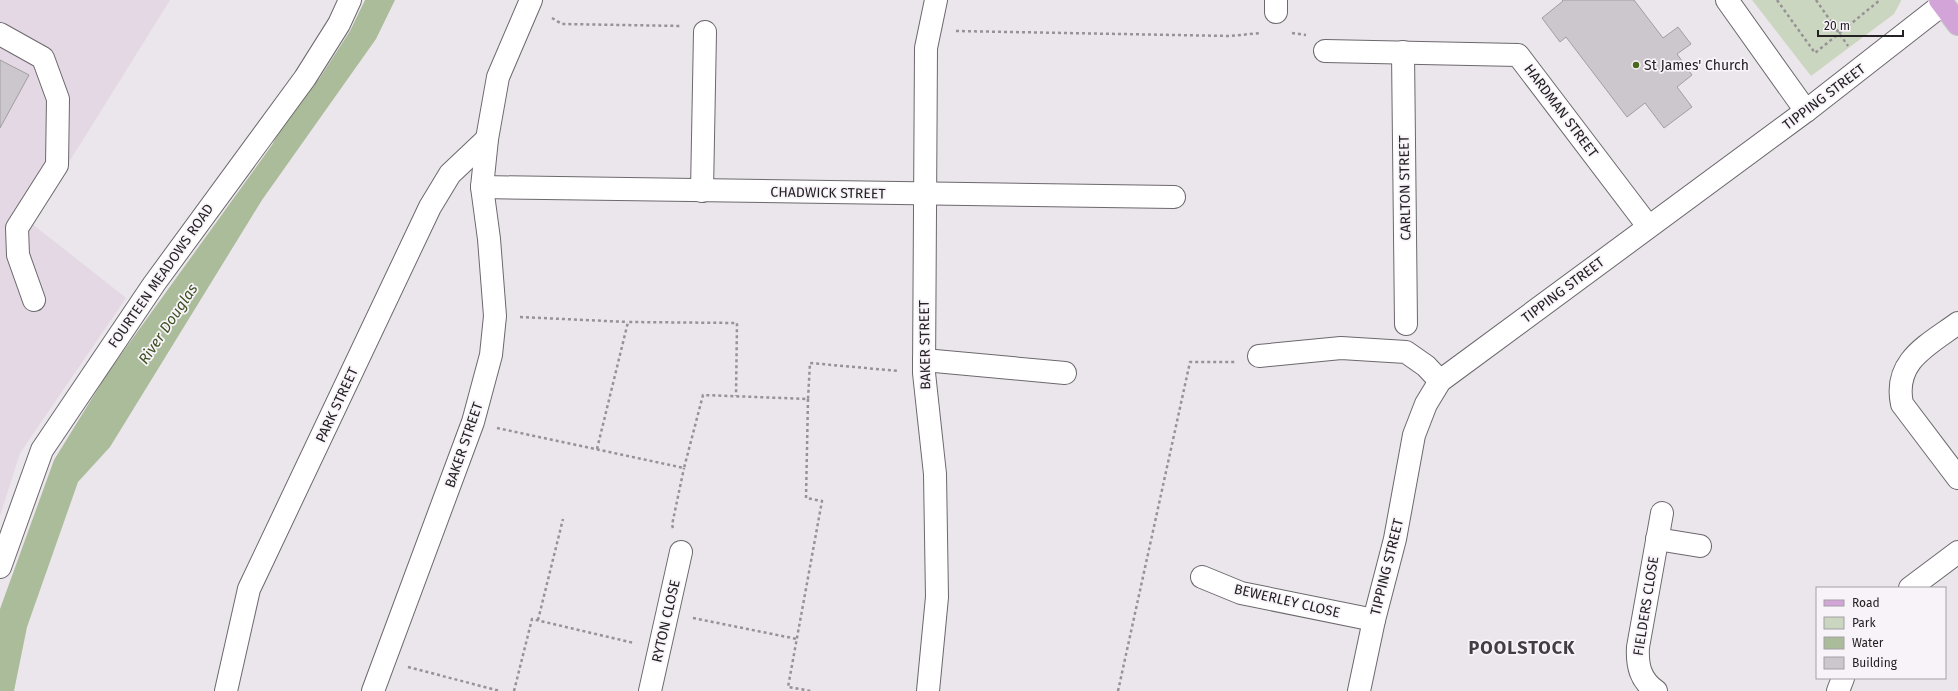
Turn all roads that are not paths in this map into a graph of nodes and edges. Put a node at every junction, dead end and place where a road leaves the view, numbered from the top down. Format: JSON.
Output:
{"nodes":[{"id":1,"x":350,"y":0,"type":"edge"},
{"id":2,"x":936,"y":0,"type":"edge"},
{"id":3,"x":1727,"y":0,"type":"edge"},
{"id":4,"x":530,"y":2,"type":"edge"},
{"id":5,"x":1942,"y":2,"type":"edge"},
{"id":6,"x":1958,"y":24,"type":"edge"},
{"id":7,"x":705,"y":32,"type":"road end"},
{"id":8,"x":0,"y":34,"type":"edge"},
{"id":9,"x":1325,"y":51,"type":"dead end"},
{"id":10,"x":1403,"y":52,"type":"junction"},
{"id":11,"x":1806,"y":111,"type":"junction"},
{"id":12,"x":486,"y":139,"type":"junction"},
{"id":13,"x":482,"y":187,"type":"junction"},
{"id":14,"x":702,"y":191,"type":"junction"},
{"id":15,"x":925,"y":194,"type":"junction"},
{"id":16,"x":1174,"y":197,"type":"dead end"},
{"id":17,"x":1648,"y":226,"type":"junction"},
{"id":18,"x":34,"y":300,"type":"dead end"},
{"id":19,"x":1958,"y":323,"type":"edge"},
{"id":20,"x":1406,"y":324,"type":"dead end"},
{"id":21,"x":1259,"y":356,"type":"road end"},
{"id":22,"x":924,"y":367,"type":"junction"},
{"id":23,"x":1066,"y":373,"type":"dead end"},
{"id":24,"x":1440,"y":381,"type":"junction"},
{"id":25,"x":1958,"y":478,"type":"edge"},
{"id":26,"x":1662,"y":513,"type":"dead end"},
{"id":27,"x":1657,"y":539,"type":"junction"},
{"id":28,"x":1700,"y":546,"type":"dead end"},
{"id":29,"x":681,"y":552,"type":"road end"},
{"id":30,"x":1958,"y":552,"type":"edge"},
{"id":31,"x":0,"y":567,"type":"edge"},
{"id":32,"x":1202,"y":577,"type":"dead end"},
{"id":33,"x":1911,"y":587,"type":"edge"},
{"id":34,"x":1374,"y":620,"type":"junction"},
{"id":35,"x":1843,"y":679,"type":"edge"},
{"id":36,"x":226,"y":691,"type":"edge"},
{"id":37,"x":374,"y":691,"type":"edge"},
{"id":38,"x":650,"y":691,"type":"edge"},
{"id":39,"x":928,"y":691,"type":"edge"},
{"id":40,"x":1359,"y":691,"type":"edge"},
{"id":41,"x":1656,"y":691,"type":"edge"},
{"id":42,"x":1838,"y":691,"type":"edge"}],
"edges":[{"from":1,"to":31,"type":"street","name":"FOURTEEN MEADOWS ROAD"},
{"from":2,"to":15,"type":"street","name":"BAKER STREET"},
{"from":3,"to":11,"type":"street"},
{"from":4,"to":12,"type":"street"},
{"from":5,"to":6,"type":"main road"},
{"from":5,"to":11,"type":"street","name":"TIPPING STREET"},
{"from":7,"to":14,"type":"street"},
{"from":8,"to":18,"type":"street"},
{"from":9,"to":10,"type":"street","name":"HARDMAN STREET"},
{"from":10,"to":17,"type":"street","name":"HARDMAN STREET"},
{"from":10,"to":20,"type":"street","name":"CARLTON STREET"},
{"from":11,"to":17,"type":"street","name":"TIPPING STREET"},
{"from":12,"to":13,"type":"street"},
{"from":12,"to":36,"type":"street","name":"PARK STREET"},
{"from":13,"to":14,"type":"street","name":"CHADWICK STREET"},
{"from":13,"to":37,"type":"street","name":"BAKER STREET"},
{"from":14,"to":15,"type":"street","name":"CHADWICK STREET"},
{"from":15,"to":16,"type":"street","name":"CHADWICK STREET"},
{"from":15,"to":22,"type":"street","name":"BAKER STREET"},
{"from":17,"to":24,"type":"street","name":"TIPPING STREET"},
{"from":19,"to":25,"type":"street"},
{"from":21,"to":24,"type":"street"},
{"from":22,"to":23,"type":"street"},
{"from":22,"to":39,"type":"street","name":"BAKER STREET"},
{"from":24,"to":34,"type":"street","name":"TIPPING STREET"},
{"from":26,"to":27,"type":"street","name":"FIELDERS CLOSE"},
{"from":27,"to":28,"type":"street","name":"FIELDERS CLOSE"},
{"from":27,"to":41,"type":"street","name":"FIELDERS CLOSE"},
{"from":29,"to":38,"type":"street","name":"RYTON CLOSE"},
{"from":30,"to":33,"type":"street"},
{"from":32,"to":34,"type":"street","name":"BEWERLEY CLOSE"},
{"from":34,"to":40,"type":"street","name":"TIPPING STREET"},
{"from":35,"to":42,"type":"street"}]}
